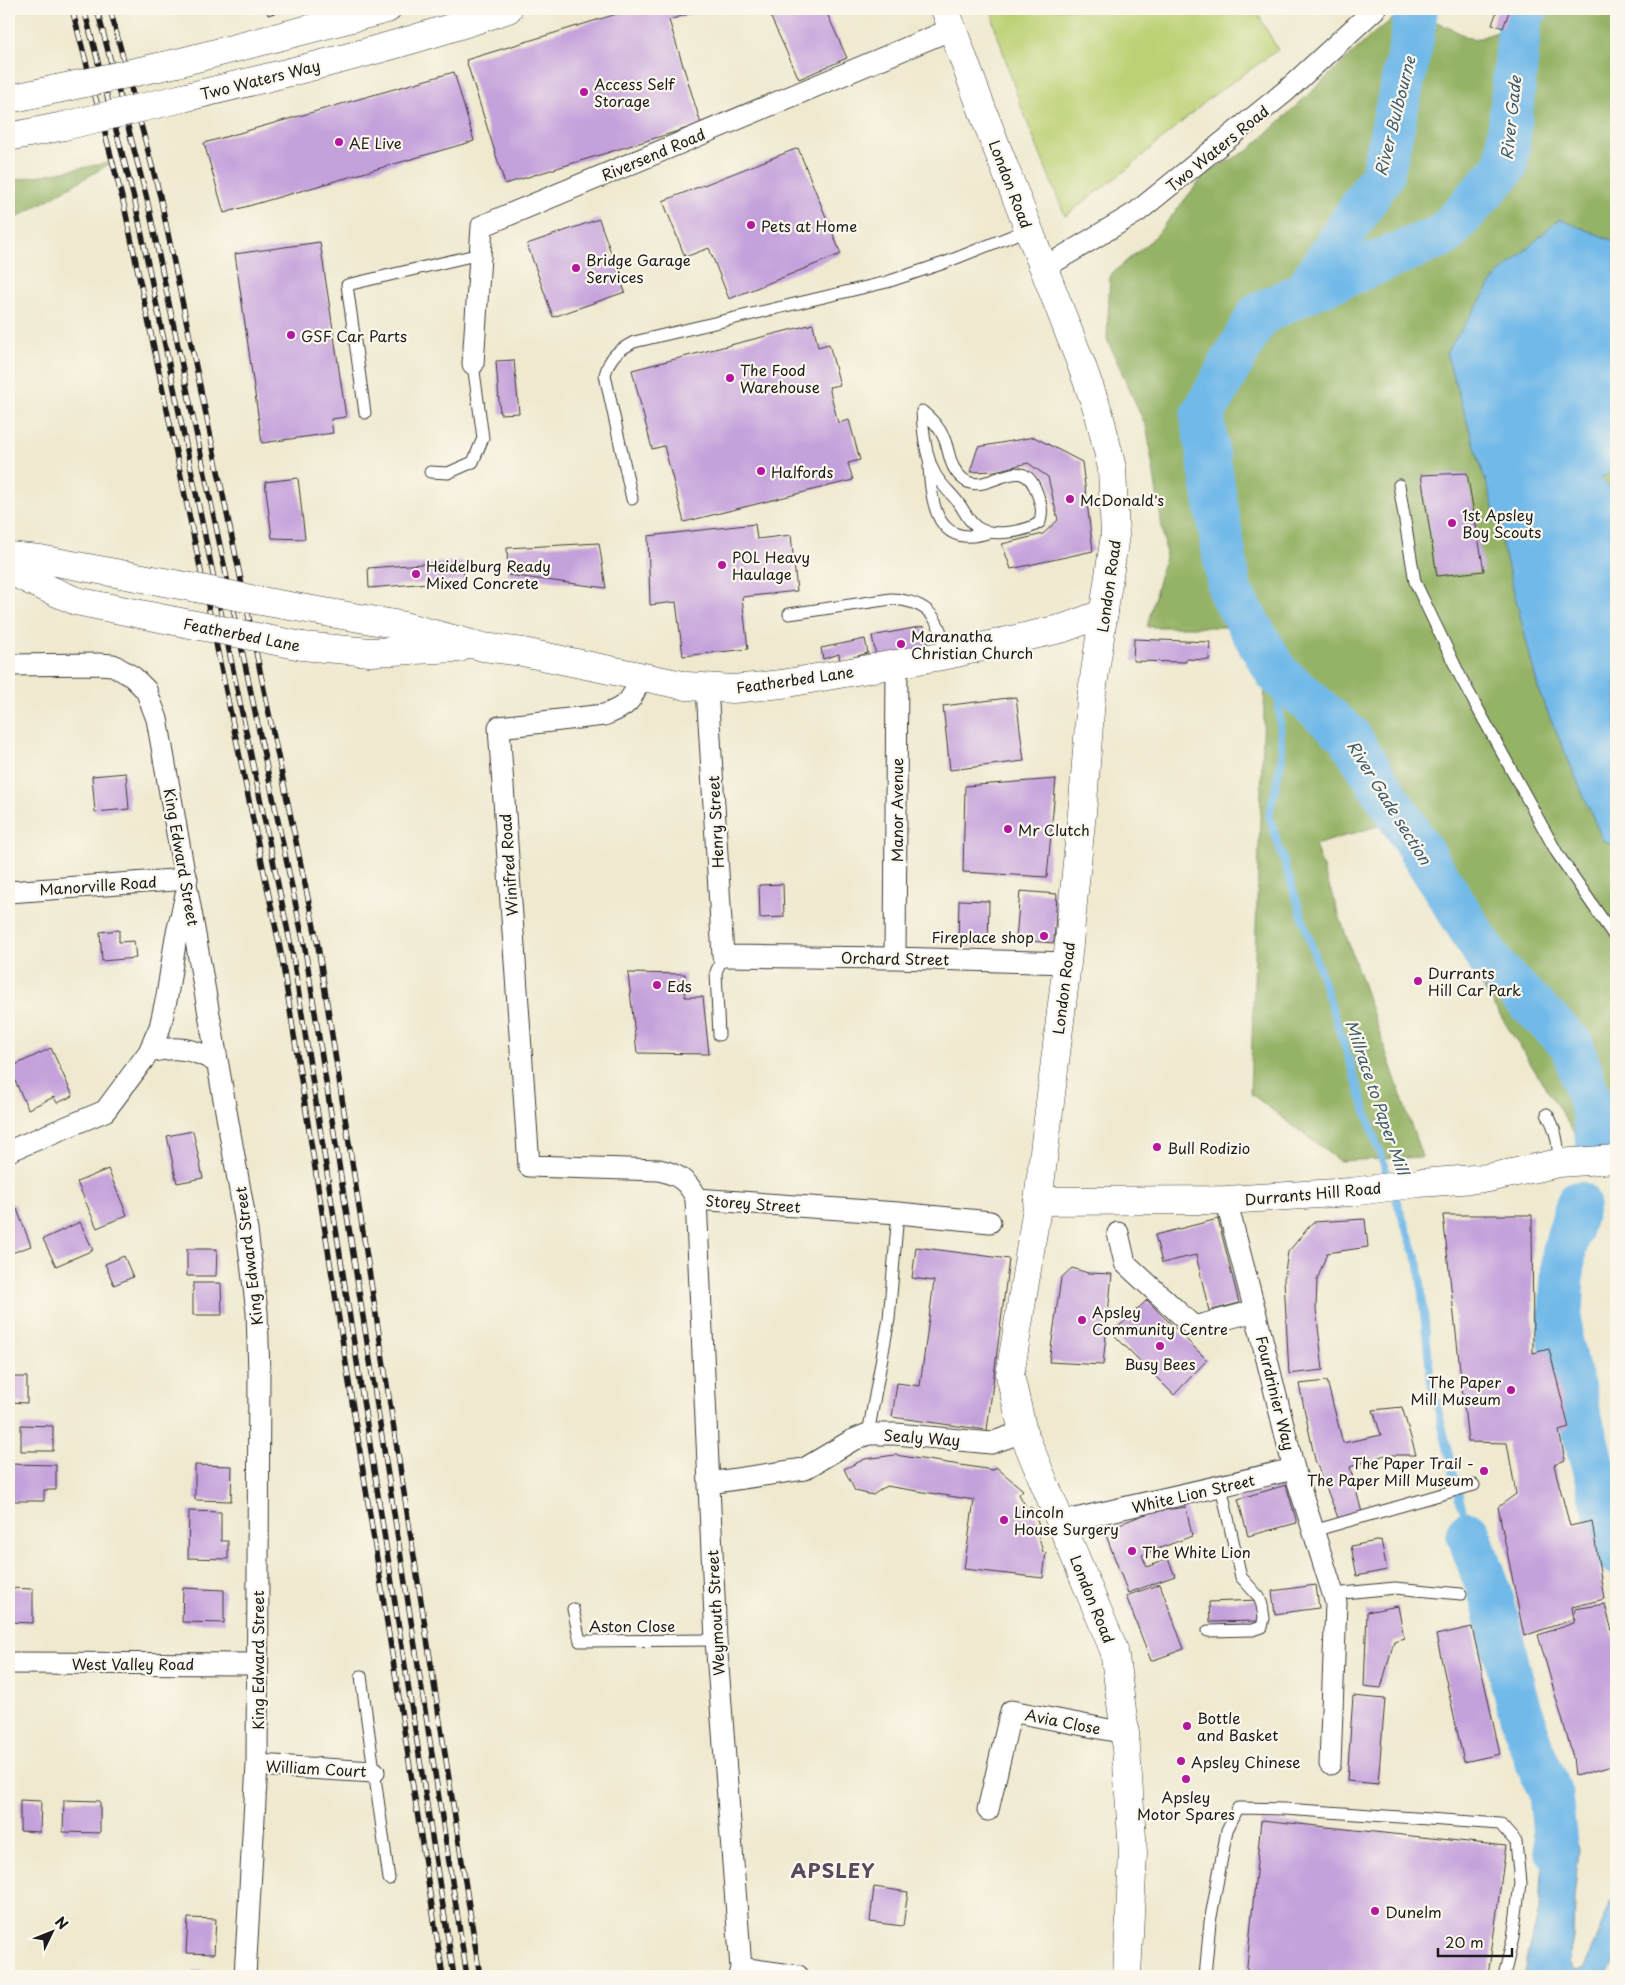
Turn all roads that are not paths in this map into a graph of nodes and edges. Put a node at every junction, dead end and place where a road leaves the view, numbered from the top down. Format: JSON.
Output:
{"nodes":[{"id":1,"x":388,"y":9,"type":"edge"},
{"id":2,"x":508,"y":9,"type":"edge"},
{"id":3,"x":1375,"y":9,"type":"edge"},
{"id":4,"x":949,"y":19,"type":"edge"},
{"id":5,"x":9,"y":99,"type":"edge"},
{"id":6,"x":9,"y":137,"type":"edge"},
{"id":7,"x":1029,"y":229,"type":"junction"},
{"id":8,"x":480,"y":254,"type":"junction"},
{"id":9,"x":1044,"y":268,"type":"junction"},
{"id":10,"x":473,"y":364,"type":"joint"},
{"id":11,"x":365,"y":413,"type":"dead end"},
{"id":12,"x":929,"y":459,"type":"junction"},
{"id":13,"x":430,"y":472,"type":"dead end"},
{"id":14,"x":1399,"y":485,"type":"dead end"},
{"id":15,"x":632,"y":499,"type":"dead end"},
{"id":16,"x":990,"y":532,"type":"junction"},
{"id":17,"x":9,"y":556,"type":"edge"},
{"id":18,"x":9,"y":570,"type":"edge"},
{"id":19,"x":1104,"y":613,"type":"junction"},
{"id":20,"x":789,"y":614,"type":"dead end"},
{"id":21,"x":483,"y":647,"type":"junction"},
{"id":22,"x":947,"y":655,"type":"junction"},
{"id":23,"x":897,"y":663,"type":"junction"},
{"id":24,"x":9,"y":665,"type":"edge"},
{"id":25,"x":640,"y":677,"type":"junction"},
{"id":26,"x":706,"y":688,"type":"junction"},
{"id":27,"x":187,"y":883,"type":"junction"},
{"id":28,"x":9,"y":892,"type":"edge"},
{"id":29,"x":1616,"y":939,"type":"edge"},
{"id":30,"x":723,"y":956,"type":"junction"},
{"id":31,"x":895,"y":958,"type":"junction"},
{"id":32,"x":1067,"y":963,"type":"junction"},
{"id":33,"x":719,"y":1035,"type":"dead end"},
{"id":34,"x":149,"y":1052,"type":"junction"},
{"id":35,"x":216,"y":1062,"type":"junction"},
{"id":36,"x":1547,"y":1114,"type":"dead end"},
{"id":37,"x":9,"y":1151,"type":"edge"},
{"id":38,"x":1616,"y":1159,"type":"edge"},
{"id":39,"x":1559,"y":1163,"type":"junction"},
{"id":40,"x":529,"y":1166,"type":"joint"},
{"id":41,"x":696,"y":1199,"type":"junction"},
{"id":42,"x":1226,"y":1200,"type":"junction"},
{"id":43,"x":1038,"y":1201,"type":"junction"},
{"id":44,"x":898,"y":1213,"type":"junction"},
{"id":45,"x":990,"y":1222,"type":"dead end"},
{"id":46,"x":1118,"y":1233,"type":"dead end"},
{"id":47,"x":1256,"y":1311,"type":"junction"},
{"id":48,"x":1023,"y":1432,"type":"junction"},
{"id":49,"x":868,"y":1434,"type":"junction"},
{"id":50,"x":1294,"y":1469,"type":"junction"},
{"id":51,"x":709,"y":1483,"type":"junction"},
{"id":52,"x":1474,"y":1484,"type":"dead end"},
{"id":53,"x":1221,"y":1486,"type":"junction"},
{"id":54,"x":1062,"y":1522,"type":"junction"},
{"id":55,"x":1313,"y":1531,"type":"junction"},
{"id":56,"x":1333,"y":1594,"type":"junction"},
{"id":57,"x":1461,"y":1594,"type":"dead end"},
{"id":58,"x":573,"y":1609,"type":"dead end"},
{"id":59,"x":1208,"y":1631,"type":"dead end"},
{"id":60,"x":716,"y":1640,"type":"junction"},
{"id":61,"x":9,"y":1663,"type":"edge"},
{"id":62,"x":257,"y":1664,"type":"junction"},
{"id":63,"x":361,"y":1676,"type":"dead end"},
{"id":64,"x":1125,"y":1733,"type":"junction"},
{"id":65,"x":1330,"y":1764,"type":"dead end"},
{"id":66,"x":257,"y":1765,"type":"junction"},
{"id":67,"x":374,"y":1772,"type":"junction"},
{"id":68,"x":988,"y":1810,"type":"dead end"},
{"id":69,"x":390,"y":1879,"type":"dead end"},
{"id":70,"x":740,"y":1972,"type":"edge"},
{"id":71,"x":245,"y":1976,"type":"edge"},
{"id":72,"x":798,"y":1976,"type":"edge"},
{"id":73,"x":1127,"y":1976,"type":"edge"},
{"id":74,"x":1205,"y":1976,"type":"edge"},
{"id":75,"x":1504,"y":1976,"type":"edge"}],
"edges":[{"from":1,"to":5,"type":"main road","bridge":true},
{"from":2,"to":6,"type":"main road","name":"Two Waters Way","bridge":true},
{"from":3,"to":9,"type":"street","name":"Two Waters Road"},
{"from":4,"to":7,"type":"main road","name":"London Road"},
{"from":4,"to":8,"type":"street","name":"Riversend Road"},
{"from":7,"to":9,"type":"main road","name":"London Road"},
{"from":7,"to":15,"type":"lane"},
{"from":8,"to":10,"type":"street","name":"Riversend Road"},
{"from":8,"to":11,"type":"lane"},
{"from":9,"to":19,"type":"main road","name":"London Road"},
{"from":10,"to":13,"type":"lane"},
{"from":12,"to":16,"type":"lane"},
{"from":12,"to":16,"type":"lane"},
{"from":12,"to":16,"type":"lane"},
{"from":14,"to":29,"type":"lane"},
{"from":17,"to":21,"type":"main road","name":"Featherbed Lane","bridge":true},
{"from":18,"to":21,"type":"main road","name":"Featherbed Lane","bridge":true},
{"from":19,"to":22,"type":"main road","name":"Featherbed Lane"},
{"from":19,"to":32,"type":"main road","name":"London Road"},
{"from":20,"to":22,"type":"lane"},
{"from":21,"to":25,"type":"main road","name":"Featherbed Lane"},
{"from":22,"to":23,"type":"main road","name":"Featherbed Lane"},
{"from":23,"to":26,"type":"main road","name":"Featherbed Lane"},
{"from":23,"to":31,"type":"street","name":"Manor Avenue"},
{"from":24,"to":27,"type":"street","name":"King Edward Street"},
{"from":25,"to":26,"type":"main road","name":"Featherbed Lane"},
{"from":25,"to":40,"type":"street","name":"Winifred Road"},
{"from":26,"to":30,"type":"street","name":"Henry Street"},
{"from":27,"to":28,"type":"street","name":"Manorville Road"},
{"from":27,"to":34,"type":"street"},
{"from":27,"to":35,"type":"street","name":"King Edward Street"},
{"from":30,"to":31,"type":"street","name":"Orchard Street"},
{"from":30,"to":33,"type":"lane"},
{"from":31,"to":32,"type":"street","name":"Orchard Street"},
{"from":32,"to":43,"type":"main road","name":"London Road"},
{"from":34,"to":35,"type":"street"},
{"from":34,"to":37,"type":"street"},
{"from":35,"to":62,"type":"street","name":"King Edward Street"},
{"from":36,"to":39,"type":"lane"},
{"from":38,"to":39,"type":"main road","name":"Durrants Hill Road"},
{"from":39,"to":42,"type":"main road","name":"Durrants Hill Road"},
{"from":40,"to":41,"type":"street","name":"Storey Street"},
{"from":41,"to":44,"type":"street","name":"Storey Street"},
{"from":41,"to":51,"type":"street","name":"Weymouth Street"},
{"from":42,"to":43,"type":"main road","name":"Durrants Hill Road"},
{"from":42,"to":47,"type":"street","name":"Fourdrinier Way"},
{"from":43,"to":48,"type":"main road","name":"London Road"},
{"from":44,"to":45,"type":"street","name":"Storey Street"},
{"from":44,"to":49,"type":"lane"},
{"from":46,"to":47,"type":"street"},
{"from":47,"to":50,"type":"street","name":"Fourdrinier Way"},
{"from":48,"to":49,"type":"street","name":"Sealy Way"},
{"from":48,"to":54,"type":"main road","name":"London Road"},
{"from":49,"to":51,"type":"street","name":"Sealy Way"},
{"from":50,"to":53,"type":"street","name":"White Lion Street"},
{"from":50,"to":55,"type":"street","name":"Fourdrinier Way"},
{"from":51,"to":60,"type":"street","name":"Weymouth Street"},
{"from":52,"to":55,"type":"lane"},
{"from":53,"to":54,"type":"street","name":"White Lion Street"},
{"from":53,"to":59,"type":"lane"},
{"from":54,"to":64,"type":"main road","name":"London Road"},
{"from":55,"to":56,"type":"street","name":"Fourdrinier Way"},
{"from":56,"to":57,"type":"lane"},
{"from":56,"to":65,"type":"street","name":"Fourdrinier Way"},
{"from":58,"to":60,"type":"lane","name":"Aston Close"},
{"from":60,"to":70,"type":"street","name":"Weymouth Street"},
{"from":61,"to":62,"type":"street","name":"West Valley Road"},
{"from":62,"to":66,"type":"street","name":"King Edward Street"},
{"from":63,"to":67,"type":"lane"},
{"from":64,"to":68,"type":"street","name":"Avia Close"},
{"from":64,"to":73,"type":"main road","name":"London Road"},
{"from":66,"to":67,"type":"street","name":"William Court"},
{"from":66,"to":71,"type":"street","name":"King Edward Street"},
{"from":67,"to":69,"type":"lane"},
{"from":70,"to":72,"type":"street","name":"Weymouth Street"},
{"from":74,"to":75,"type":"lane"}]}
